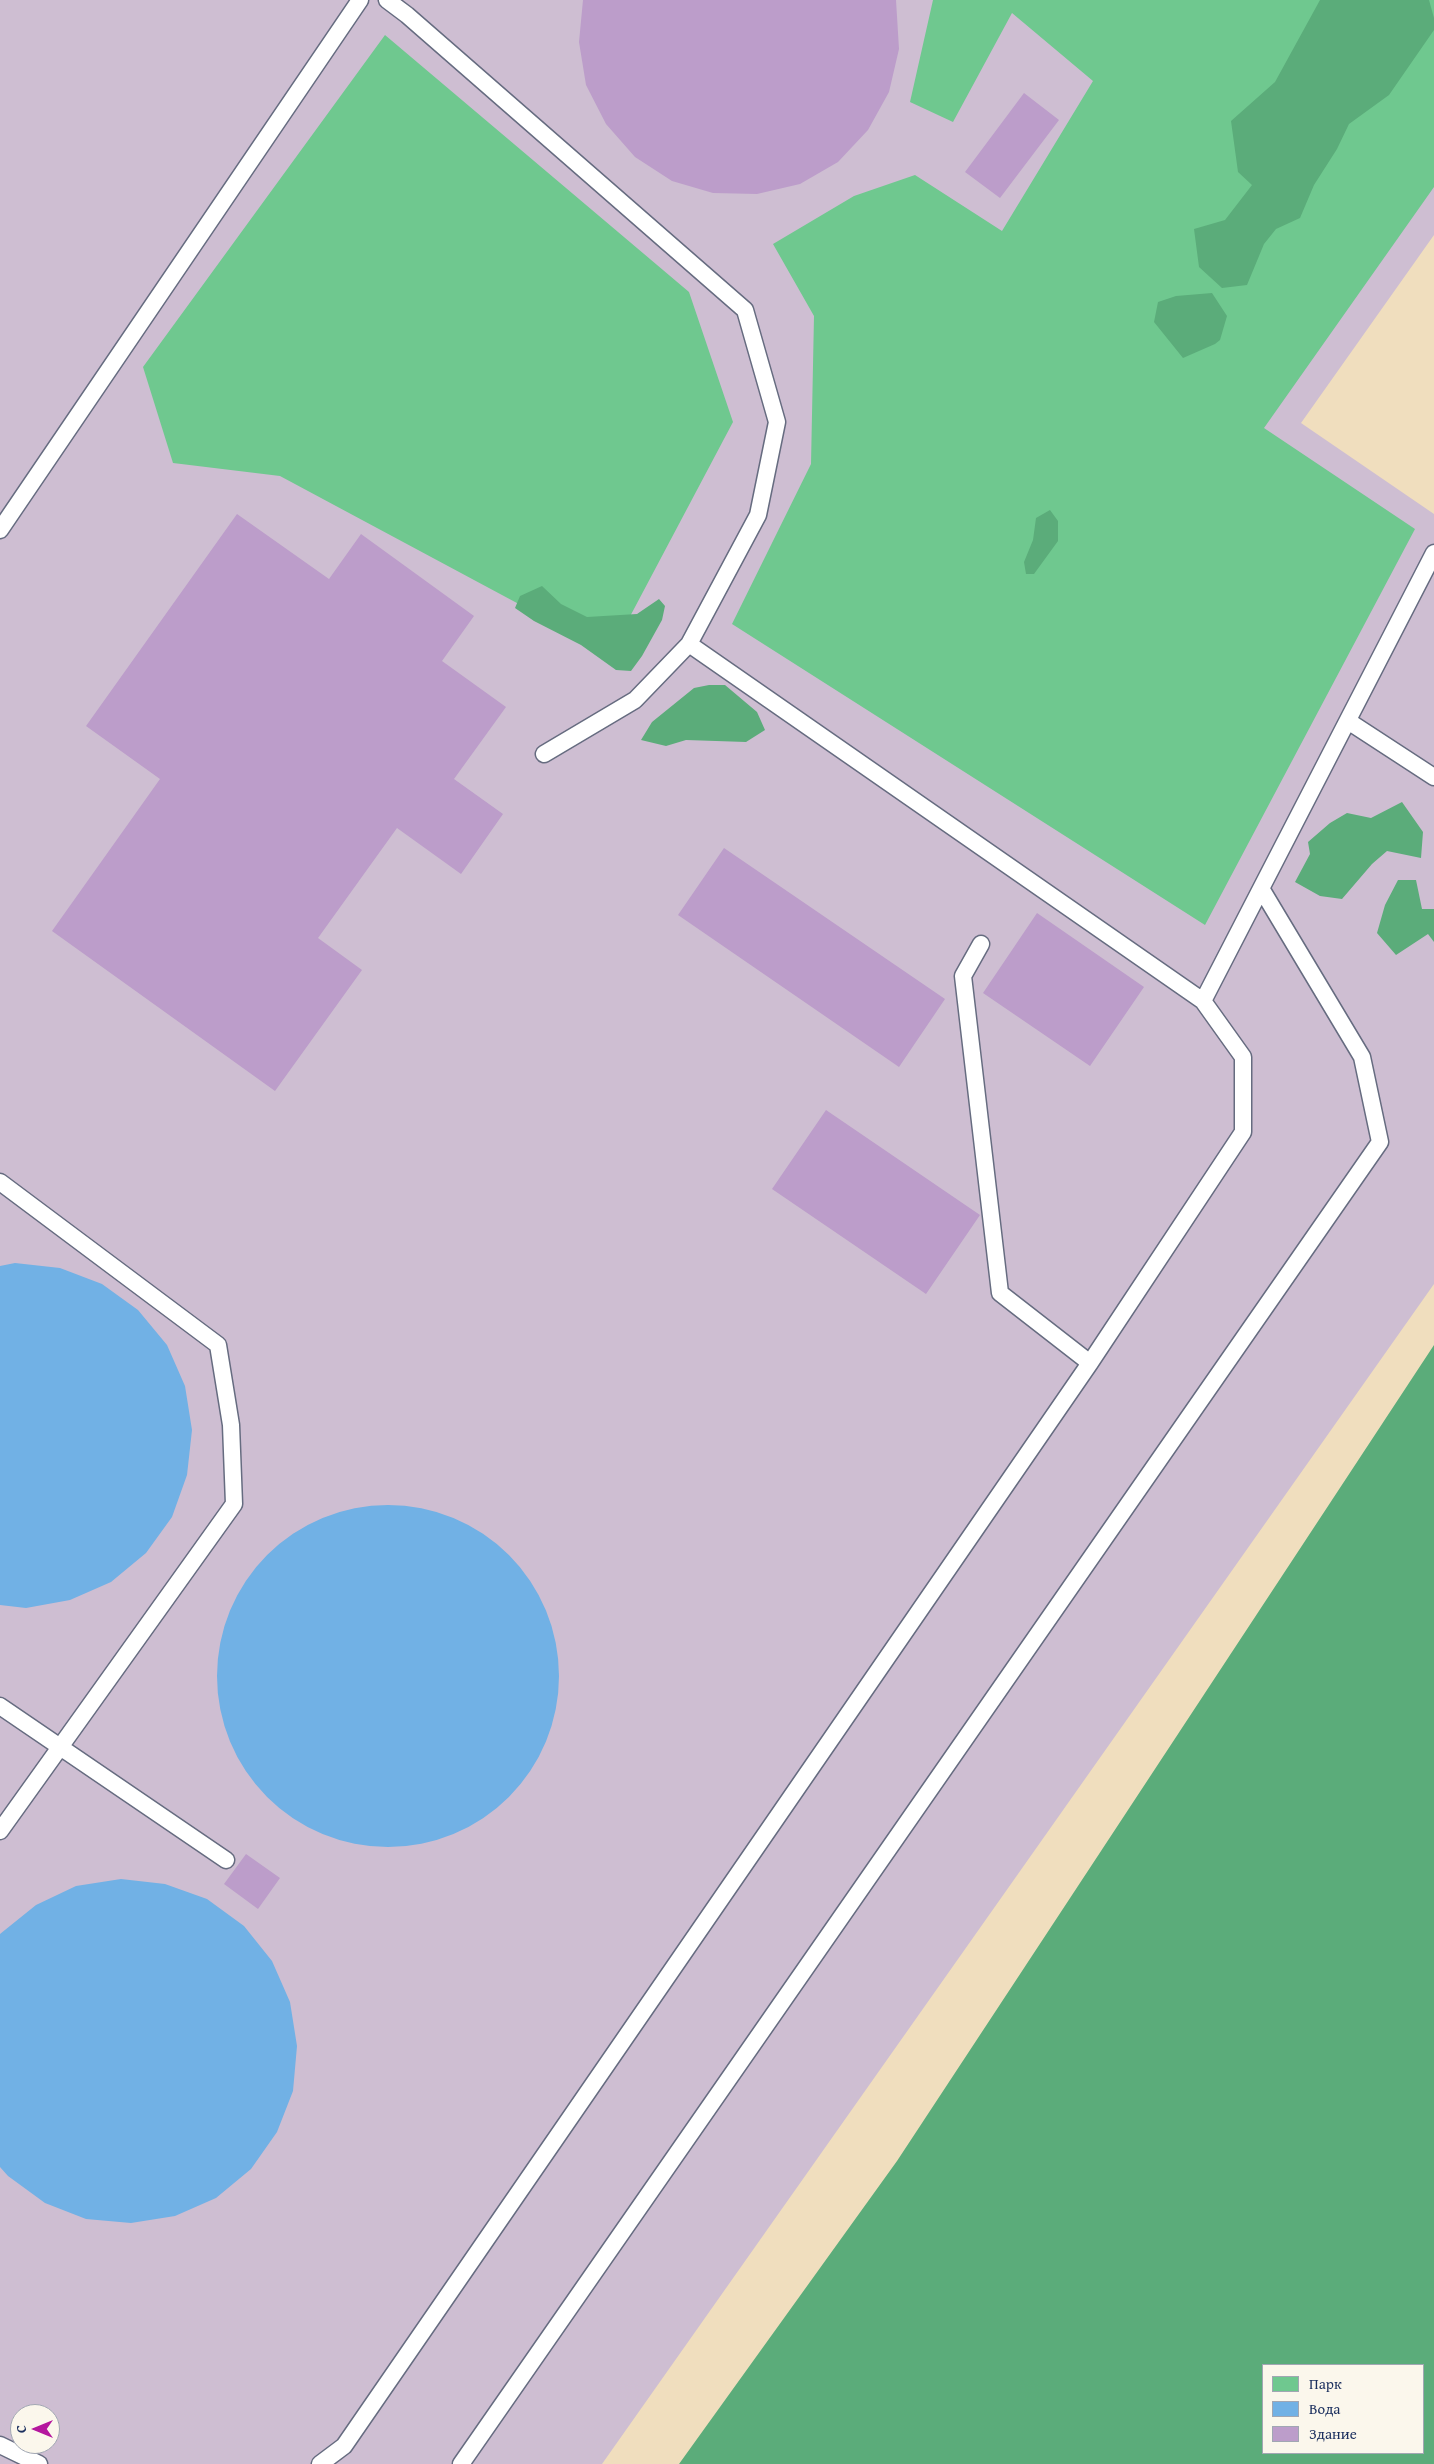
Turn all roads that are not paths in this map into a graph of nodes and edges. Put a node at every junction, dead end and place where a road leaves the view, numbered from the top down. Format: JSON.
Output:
{"nodes":[{"id":1,"x":360,"y":0,"type":"edge"},
{"id":2,"x":388,"y":0,"type":"edge"},
{"id":3,"x":0,"y":530,"type":"edge"},
{"id":4,"x":1434,"y":553,"type":"edge"},
{"id":5,"x":689,"y":644,"type":"junction"},
{"id":6,"x":1348,"y":721,"type":"junction"},
{"id":7,"x":544,"y":754,"type":"dead end"},
{"id":8,"x":1434,"y":777,"type":"edge"},
{"id":9,"x":1262,"y":890,"type":"junction"},
{"id":10,"x":981,"y":944,"type":"dead end"},
{"id":11,"x":1203,"y":1001,"type":"junction"},
{"id":12,"x":0,"y":1182,"type":"edge"},
{"id":13,"x":1090,"y":1364,"type":"junction"},
{"id":14,"x":0,"y":1706,"type":"edge"},
{"id":15,"x":60,"y":1747,"type":"junction"},
{"id":16,"x":0,"y":1831,"type":"edge"},
{"id":17,"x":226,"y":1860,"type":"dead end"},
{"id":18,"x":0,"y":2444,"type":"edge"},
{"id":19,"x":39,"y":2464,"type":"edge"},
{"id":20,"x":320,"y":2464,"type":"edge"},
{"id":21,"x":461,"y":2464,"type":"edge"}],
"edges":[{"from":1,"to":3,"type":"lane"},
{"from":2,"to":5,"type":"lane"},
{"from":4,"to":6,"type":"lane"},
{"from":5,"to":7,"type":"lane"},
{"from":5,"to":11,"type":"lane"},
{"from":6,"to":8,"type":"lane"},
{"from":6,"to":9,"type":"lane"},
{"from":9,"to":11,"type":"lane"},
{"from":9,"to":21,"type":"lane"},
{"from":10,"to":13,"type":"lane"},
{"from":11,"to":13,"type":"lane"},
{"from":12,"to":15,"type":"lane"},
{"from":13,"to":20,"type":"lane"},
{"from":14,"to":15,"type":"lane"},
{"from":15,"to":16,"type":"lane"},
{"from":15,"to":17,"type":"lane"},
{"from":18,"to":19,"type":"lane"}]}
